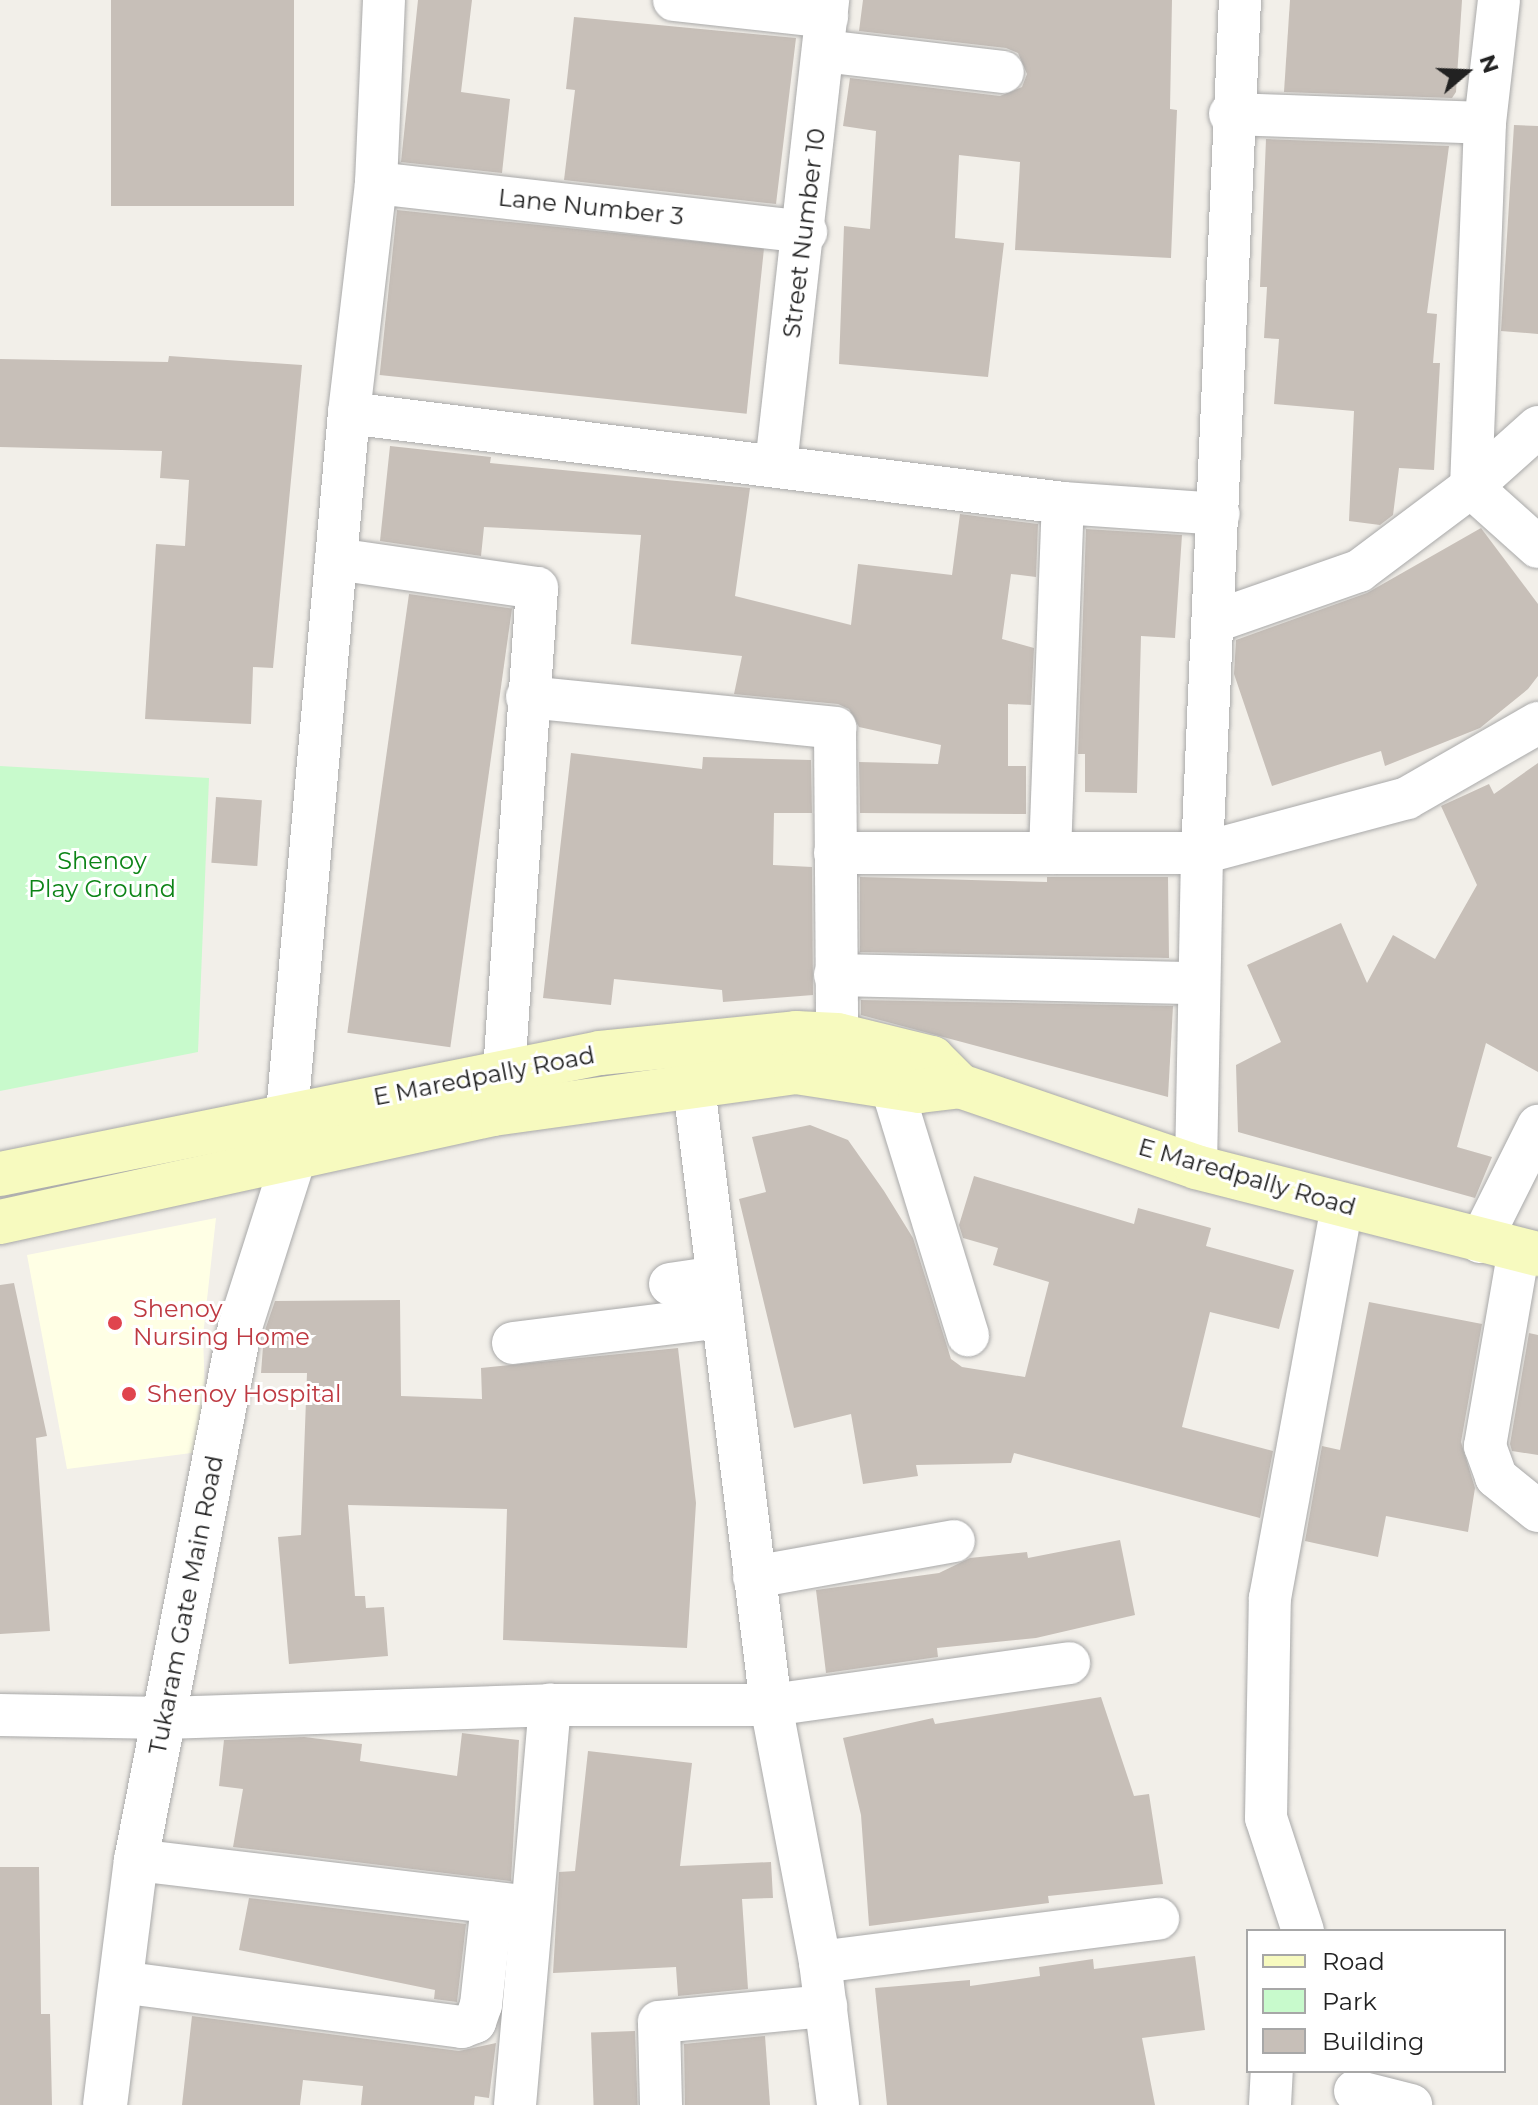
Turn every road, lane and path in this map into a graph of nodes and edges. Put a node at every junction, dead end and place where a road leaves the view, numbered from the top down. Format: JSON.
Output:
{"nodes":[{"id":1,"x":384,"y":0,"type":"edge"},
{"id":2,"x":674,"y":0,"type":"edge"},
{"id":3,"x":1240,"y":0,"type":"edge"},
{"id":4,"x":1499,"y":0,"type":"edge"},
{"id":5,"x":826,"y":23,"type":"edge"},
{"id":6,"x":1003,"y":72,"type":"dead end"},
{"id":7,"x":1230,"y":114,"type":"junction"},
{"id":8,"x":1485,"y":123,"type":"junction"},
{"id":9,"x":376,"y":183,"type":"junction"},
{"id":10,"x":806,"y":232,"type":"junction"},
{"id":11,"x":349,"y":413,"type":"junction"},
{"id":12,"x":1538,"y":427,"type":"edge"},
{"id":13,"x":776,"y":465,"type":"junction"},
{"id":14,"x":1471,"y":487,"type":"junction"},
{"id":15,"x":1063,"y":503,"type":"junction"},
{"id":16,"x":1219,"y":514,"type":"junction"},
{"id":17,"x":1538,"y":547,"type":"edge"},
{"id":18,"x":336,"y":559,"type":"junction"},
{"id":19,"x":1213,"y":622,"type":"junction"},
{"id":20,"x":527,"y":697,"type":"junction"},
{"id":21,"x":1538,"y":723,"type":"edge"},
{"id":22,"x":835,"y":853,"type":"junction"},
{"id":23,"x":1050,"y":853,"type":"junction"},
{"id":24,"x":1202,"y":853,"type":"junction"},
{"id":25,"x":835,"y":975,"type":"junction"},
{"id":26,"x":1199,"y":983,"type":"junction"},
{"id":27,"x":837,"y":1035,"type":"junction"},
{"id":28,"x":504,"y":1072,"type":"junction"},
{"id":29,"x":891,"y":1085,"type":"junction"},
{"id":30,"x":960,"y":1086,"type":"junction"},
{"id":31,"x":694,"y":1087,"type":"junction"},
{"id":32,"x":1538,"y":1126,"type":"edge"},
{"id":33,"x":291,"y":1134,"type":"junction"},
{"id":34,"x":1196,"y":1167,"type":"junction"},
{"id":35,"x":0,"y":1174,"type":"edge"},
{"id":36,"x":1342,"y":1205,"type":"junction"},
{"id":37,"x":0,"y":1222,"type":"edge"},
{"id":38,"x":1512,"y":1248,"type":"edge"},
{"id":39,"x":699,"y":1296,"type":"junction"},
{"id":40,"x":968,"y":1335,"type":"dead end"},
{"id":41,"x":513,"y":1343,"type":"dead end"},
{"id":42,"x":1538,"y":1511,"type":"edge"},
{"id":43,"x":954,"y":1541,"type":"dead end"},
{"id":44,"x":754,"y":1577,"type":"junction"},
{"id":45,"x":1069,"y":1663,"type":"dead end"},
{"id":46,"x":550,"y":1705,"type":"junction"},
{"id":47,"x":771,"y":1705,"type":"junction"},
{"id":48,"x":0,"y":1715,"type":"edge"},
{"id":49,"x":165,"y":1718,"type":"junction"},
{"id":50,"x":136,"y":1860,"type":"junction"},
{"id":51,"x":512,"y":1905,"type":"junction"},
{"id":52,"x":1158,"y":1919,"type":"dead end"},
{"id":53,"x":1302,"y":1929,"type":"edge"},
{"id":54,"x":820,"y":1962,"type":"junction"},
{"id":55,"x":120,"y":1982,"type":"junction"},
{"id":56,"x":826,"y":2006,"type":"junction"},
{"id":57,"x":1272,"y":2073,"type":"edge"},
{"id":58,"x":1355,"y":2089,"type":"edge"},
{"id":59,"x":105,"y":2105,"type":"edge"},
{"id":60,"x":515,"y":2105,"type":"edge"},
{"id":61,"x":661,"y":2105,"type":"edge"},
{"id":62,"x":838,"y":2105,"type":"edge"},
{"id":63,"x":1270,"y":2105,"type":"edge"},
{"id":64,"x":1411,"y":2105,"type":"edge"}],
"edges":[{"from":1,"to":9,"type":"street"},
{"from":2,"to":5,"type":"street"},
{"from":3,"to":7,"type":"street"},
{"from":4,"to":8,"type":"street"},
{"from":5,"to":6,"type":"street"},
{"from":5,"to":10,"type":"street","name":"Street Number 10"},
{"from":7,"to":8,"type":"street"},
{"from":7,"to":16,"type":"street"},
{"from":8,"to":14,"type":"street"},
{"from":9,"to":10,"type":"street","name":"Lane Number 3"},
{"from":9,"to":11,"type":"street"},
{"from":10,"to":13,"type":"street","name":"Street Number 10"},
{"from":11,"to":13,"type":"street"},
{"from":11,"to":18,"type":"street"},
{"from":12,"to":14,"type":"street"},
{"from":13,"to":15,"type":"street"},
{"from":14,"to":17,"type":"street"},
{"from":14,"to":19,"type":"street"},
{"from":15,"to":16,"type":"street"},
{"from":15,"to":23,"type":"street"},
{"from":16,"to":19,"type":"street"},
{"from":18,"to":20,"type":"street"},
{"from":18,"to":33,"type":"street"},
{"from":19,"to":24,"type":"street"},
{"from":20,"to":22,"type":"street"},
{"from":20,"to":28,"type":"street"},
{"from":21,"to":24,"type":"street"},
{"from":22,"to":23,"type":"street"},
{"from":22,"to":25,"type":"street"},
{"from":23,"to":24,"type":"street"},
{"from":24,"to":26,"type":"street"},
{"from":25,"to":26,"type":"street"},
{"from":25,"to":27,"type":"street"},
{"from":26,"to":34,"type":"street"},
{"from":27,"to":28,"type":"main road","name":"E Maredpally Road"},
{"from":27,"to":30,"type":"main road","name":"E Maredpally Road"},
{"from":28,"to":33,"type":"main road","name":"E Maredpally Road"},
{"from":29,"to":30,"type":"main road","name":"E Maredpally Road"},
{"from":29,"to":31,"type":"main road","name":"E Maredpally Road"},
{"from":29,"to":40,"type":"street"},
{"from":30,"to":34,"type":"main road","name":"E Maredpally Road"},
{"from":31,"to":33,"type":"main road","name":"E Maredpally Road"},
{"from":31,"to":39,"type":"street"},
{"from":32,"to":38,"type":"street"},
{"from":33,"to":35,"type":"main road","name":"E Maredpally Road"},
{"from":33,"to":37,"type":"main road","name":"E Maredpally Road"},
{"from":33,"to":49,"type":"street","name":"Tukaram Gate Main Road"},
{"from":34,"to":36,"type":"main road","name":"E Maredpally Road"},
{"from":36,"to":38,"type":"main road","name":"E Maredpally Road"},
{"from":36,"to":53,"type":"street"},
{"from":38,"to":42,"type":"street"},
{"from":39,"to":41,"type":"street"},
{"from":39,"to":44,"type":"street"},
{"from":43,"to":44,"type":"street"},
{"from":44,"to":47,"type":"street"},
{"from":45,"to":47,"type":"street"},
{"from":46,"to":47,"type":"street"},
{"from":46,"to":49,"type":"street"},
{"from":46,"to":51,"type":"street"},
{"from":47,"to":54,"type":"street"},
{"from":48,"to":49,"type":"street"},
{"from":49,"to":50,"type":"street","name":"Tukaram Gate Main Road"},
{"from":50,"to":51,"type":"street"},
{"from":50,"to":55,"type":"street","name":"Tukaram Gate Main Road"},
{"from":51,"to":55,"type":"street"},
{"from":51,"to":60,"type":"street"},
{"from":52,"to":54,"type":"street"},
{"from":54,"to":56,"type":"street"},
{"from":55,"to":59,"type":"street","name":"Tukaram Gate Main Road"},
{"from":56,"to":61,"type":"street"},
{"from":56,"to":62,"type":"street"},
{"from":57,"to":63,"type":"street"},
{"from":58,"to":64,"type":"street"}]}
